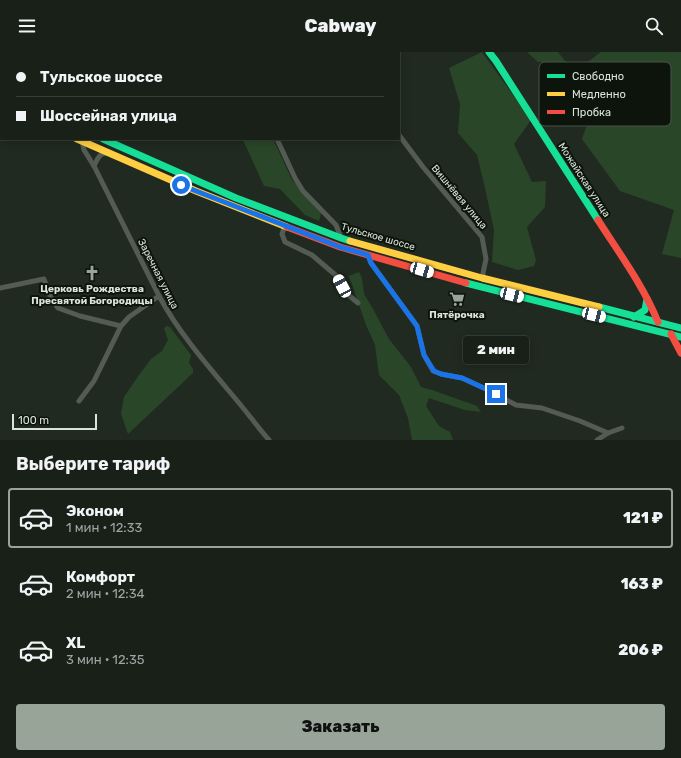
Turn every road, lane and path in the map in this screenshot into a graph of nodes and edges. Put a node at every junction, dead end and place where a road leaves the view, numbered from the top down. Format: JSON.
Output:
{"nodes":[{"id":1,"x":489,"y":52,"type":"edge"},
{"id":2,"x":400,"y":136,"type":"edge"},
{"id":3,"x":80,"y":140,"type":"edge"},
{"id":4,"x":105,"y":140,"type":"edge"},
{"id":5,"x":276,"y":140,"type":"edge"},
{"id":6,"x":109,"y":153,"type":"junction"},
{"id":7,"x":94,"y":166,"type":"junction"},
{"id":8,"x":285,"y":225,"type":"junction"},
{"id":9,"x":341,"y":238,"type":"junction"},
{"id":10,"x":368,"y":255,"type":"junction"},
{"id":11,"x":482,"y":278,"type":"junction"},
{"id":12,"x":0,"y":288,"type":"edge"},
{"id":13,"x":159,"y":296,"type":"junction"},
{"id":14,"x":647,"y":299,"type":"junction"},
{"id":15,"x":358,"y":303,"type":"dead end"},
{"id":16,"x":634,"y":316,"type":"junction"},
{"id":17,"x":658,"y":322,"type":"junction"},
{"id":18,"x":121,"y":326,"type":"junction"},
{"id":19,"x":681,"y":328,"type":"edge"},
{"id":20,"x":671,"y":334,"type":"junction"},
{"id":21,"x":681,"y":337,"type":"edge"},
{"id":22,"x":681,"y":353,"type":"edge"},
{"id":23,"x":79,"y":401,"type":"dead end"},
{"id":24,"x":622,"y":428,"type":"dead end"},
{"id":25,"x":608,"y":433,"type":"junction"},
{"id":26,"x":269,"y":440,"type":"edge"},
{"id":27,"x":596,"y":440,"type":"edge"}],
"edges":[{"from":1,"to":14,"type":"main road","name":"Можайская улица"},
{"from":2,"to":11,"type":"street","name":"Вишнёвая улица"},
{"from":3,"to":6,"type":"main road","name":"Тульское шоссе"},
{"from":3,"to":7,"type":"street","name":"Заречная улица"},
{"from":4,"to":9,"type":"main road","name":"Тульское шоссе"},
{"from":5,"to":9,"type":"street"},
{"from":6,"to":7,"type":"street"},
{"from":6,"to":8,"type":"main road","name":"Тульское шоссе"},
{"from":7,"to":13,"type":"street","name":"Заречная улица"},
{"from":8,"to":10,"type":"main road","name":"Тульское шоссе"},
{"from":8,"to":15,"type":"street"},
{"from":9,"to":11,"type":"main road","name":"Тульское шоссе"},
{"from":10,"to":20,"type":"main road","name":"Тульское шоссе"},
{"from":10,"to":25,"type":"street"},
{"from":11,"to":16,"type":"main road","name":"Тульское шоссе"},
{"from":12,"to":18,"type":"street"},
{"from":13,"to":18,"type":"street"},
{"from":13,"to":26,"type":"street","name":"Заречная улица"},
{"from":14,"to":16,"type":"main road"},
{"from":14,"to":17,"type":"main road","name":"Можайская улица"},
{"from":16,"to":17,"type":"main road","name":"Тульское шоссе"},
{"from":17,"to":19,"type":"main road","name":"Тульское шоссе"},
{"from":18,"to":23,"type":"street"},
{"from":20,"to":21,"type":"main road","name":"Тульское шоссе"},
{"from":20,"to":22,"type":"main road"},
{"from":24,"to":25,"type":"street"},
{"from":25,"to":27,"type":"street"}]}
